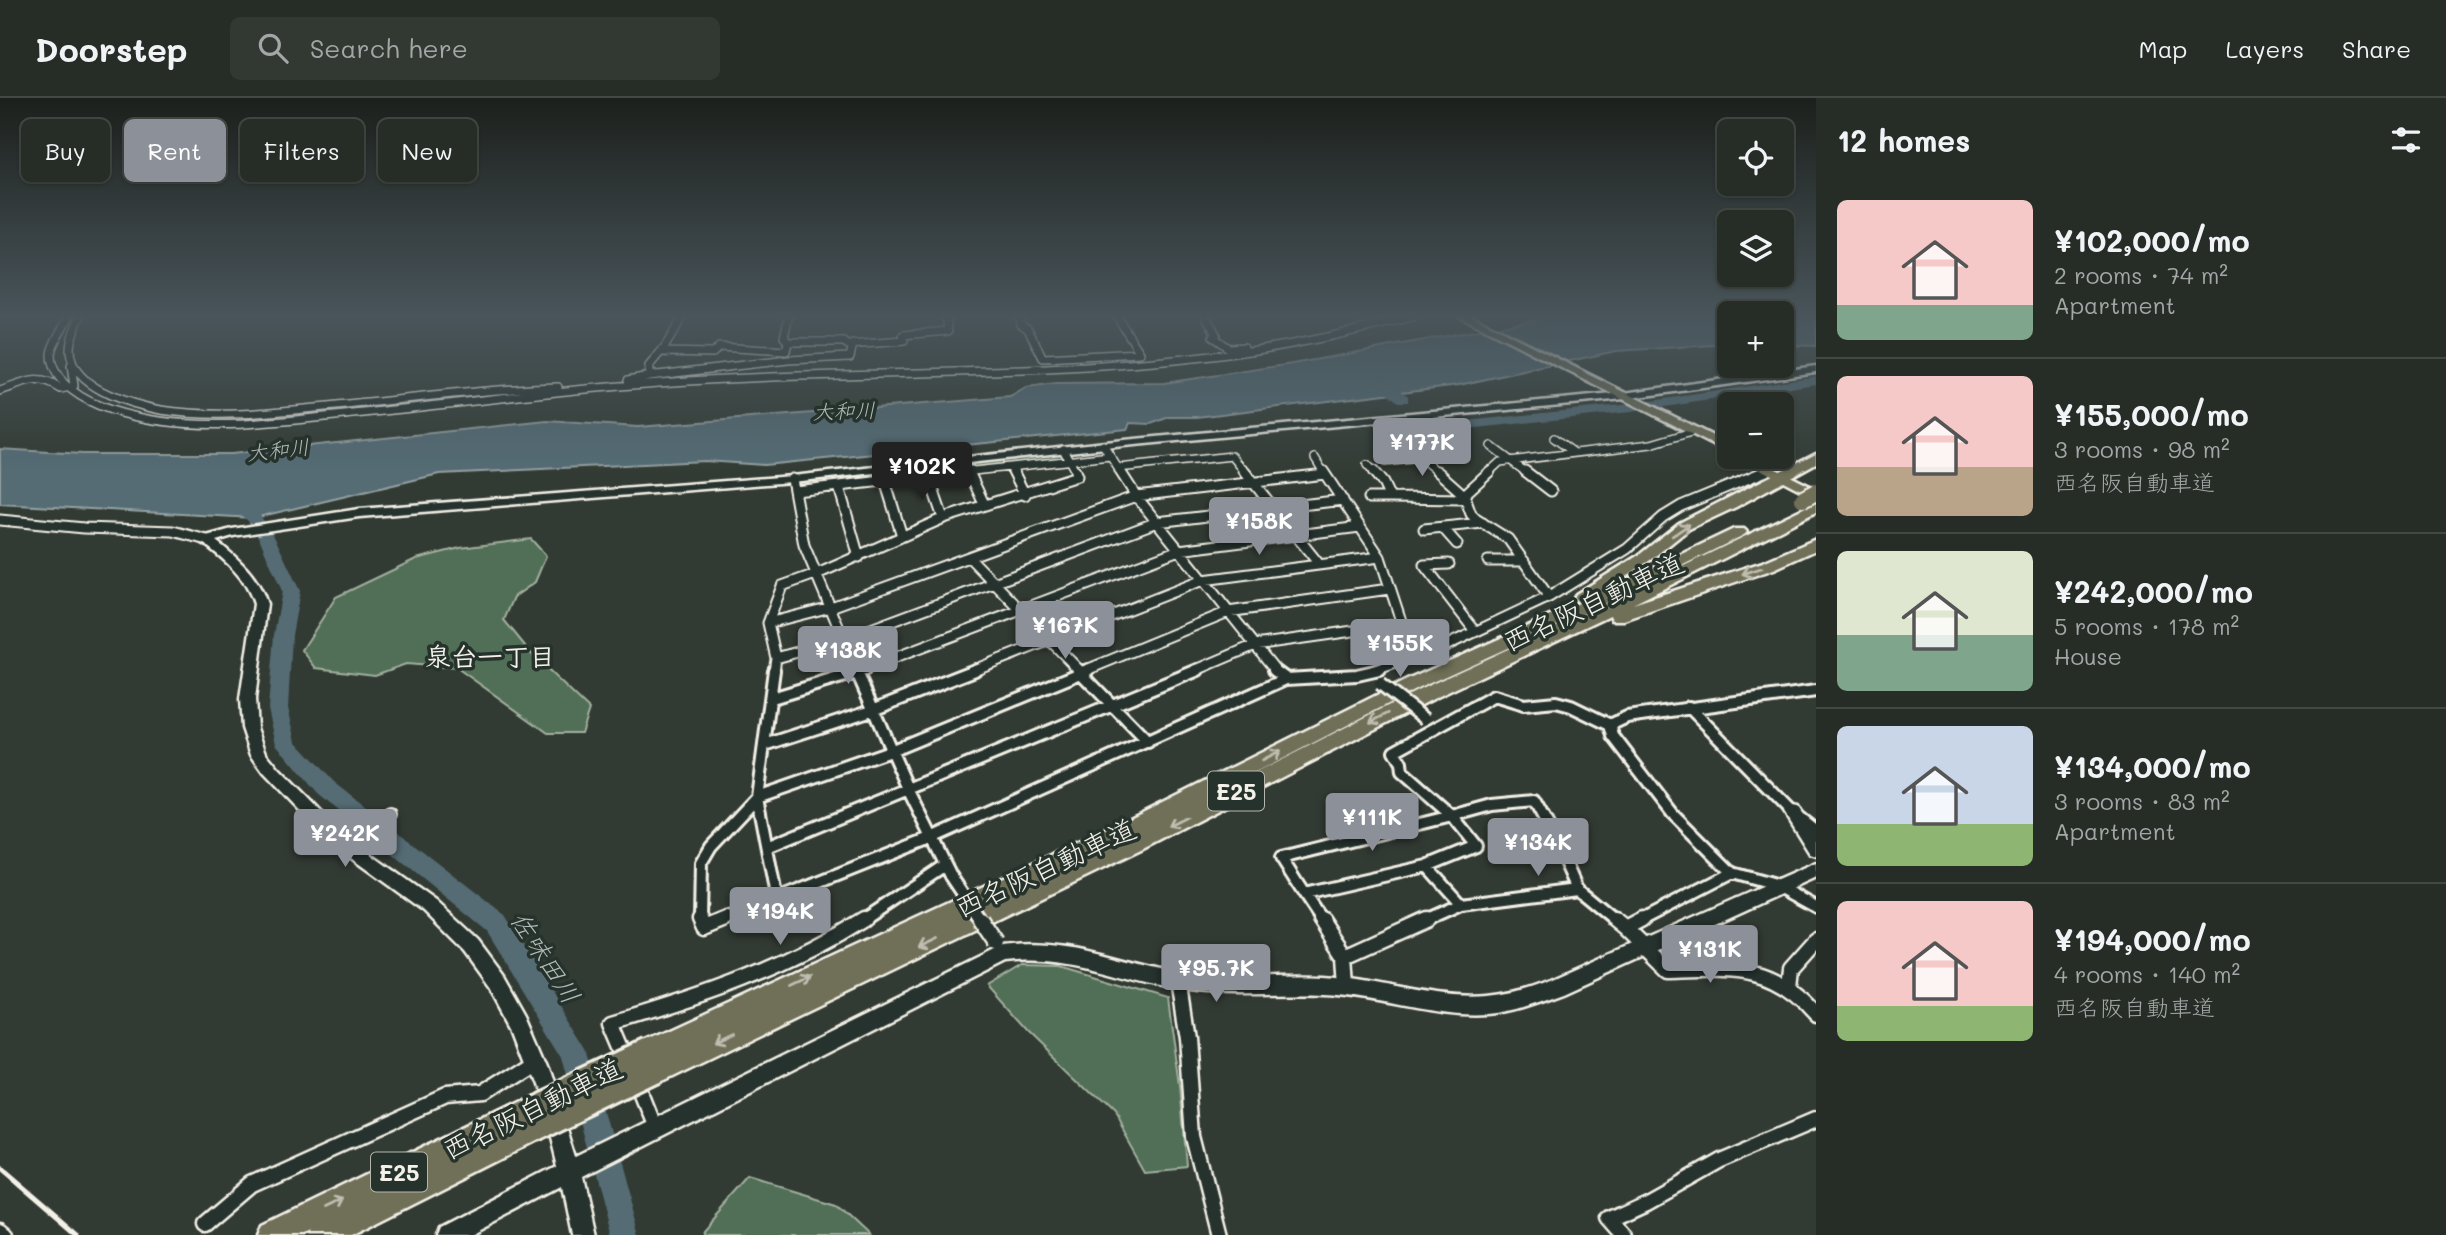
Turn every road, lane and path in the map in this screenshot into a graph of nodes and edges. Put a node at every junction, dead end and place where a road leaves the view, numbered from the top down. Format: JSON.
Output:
{"nodes":[{"id":1,"x":55,"y":368,"type":"edge"},
{"id":2,"x":71,"y":368,"type":"edge"},
{"id":3,"x":76,"y":368,"type":"edge"},
{"id":4,"x":649,"y":368,"type":"edge"},
{"id":5,"x":718,"y":368,"type":"edge"},
{"id":6,"x":971,"y":368,"type":"edge"},
{"id":7,"x":1569,"y":368,"type":"edge"},
{"id":8,"x":1816,"y":369,"type":"edge"},
{"id":9,"x":649,"y":376,"type":"junction"},
{"id":10,"x":69,"y":387,"type":"junction"},
{"id":11,"x":590,"y":388,"type":"junction"},
{"id":12,"x":0,"y":391,"type":"edge"},
{"id":13,"x":1625,"y":396,"type":"junction"},
{"id":14,"x":1695,"y":431,"type":"junction"},
{"id":15,"x":1554,"y":438,"type":"dead end"},
{"id":16,"x":1717,"y":443,"type":"edge"},
{"id":17,"x":1103,"y":445,"type":"junction"},
{"id":18,"x":1491,"y":446,"type":"dead end"},
{"id":19,"x":1573,"y":452,"type":"junction"},
{"id":20,"x":1066,"y":454,"type":"junction"},
{"id":21,"x":1110,"y":456,"type":"junction"},
{"id":22,"x":1816,"y":457,"type":"edge"},
{"id":23,"x":1315,"y":458,"type":"dead end"},
{"id":24,"x":1510,"y":461,"type":"junction"},
{"id":25,"x":1385,"y":462,"type":"dead end"},
{"id":26,"x":1367,"y":465,"type":"dead end"},
{"id":27,"x":1011,"y":467,"type":"junction"},
{"id":28,"x":1118,"y":468,"type":"junction"},
{"id":29,"x":1767,"y":469,"type":"edge"},
{"id":30,"x":969,"y":472,"type":"junction"},
{"id":31,"x":1775,"y":473,"type":"junction"},
{"id":32,"x":1325,"y":474,"type":"junction"},
{"id":33,"x":929,"y":477,"type":"junction"},
{"id":34,"x":885,"y":481,"type":"junction"},
{"id":35,"x":1254,"y":482,"type":"junction"},
{"id":36,"x":794,"y":485,"type":"junction"},
{"id":37,"x":839,"y":487,"type":"junction"},
{"id":38,"x":1551,"y":491,"type":"dead end"},
{"id":39,"x":1025,"y":495,"type":"junction"},
{"id":40,"x":1136,"y":496,"type":"junction"},
{"id":41,"x":1464,"y":497,"type":"junction"},
{"id":42,"x":1369,"y":498,"type":"dead end"},
{"id":43,"x":1390,"y":498,"type":"junction"},
{"id":44,"x":1343,"y":500,"type":"junction"},
{"id":45,"x":1813,"y":500,"type":"edge"},
{"id":46,"x":984,"y":504,"type":"junction"},
{"id":47,"x":1275,"y":508,"type":"junction"},
{"id":48,"x":943,"y":518,"type":"junction"},
{"id":49,"x":0,"y":520,"type":"edge"},
{"id":50,"x":1157,"y":522,"type":"junction"},
{"id":51,"x":1485,"y":523,"type":"junction"},
{"id":52,"x":1360,"y":527,"type":"junction"},
{"id":53,"x":1442,"y":527,"type":"junction"},
{"id":54,"x":1424,"y":529,"type":"dead end"},
{"id":55,"x":1296,"y":535,"type":"junction"},
{"id":56,"x":902,"y":536,"type":"junction"},
{"id":57,"x":207,"y":540,"type":"junction"},
{"id":58,"x":1457,"y":544,"type":"dead end"},
{"id":59,"x":1816,"y":544,"type":"edge"},
{"id":60,"x":1179,"y":550,"type":"junction"},
{"id":61,"x":859,"y":557,"type":"junction"},
{"id":62,"x":1380,"y":557,"type":"junction"},
{"id":63,"x":970,"y":558,"type":"junction"},
{"id":64,"x":1489,"y":561,"type":"dead end"},
{"id":65,"x":1524,"y":561,"type":"junction"},
{"id":66,"x":1320,"y":564,"type":"junction"},
{"id":67,"x":1449,"y":564,"type":"dead end"},
{"id":68,"x":816,"y":576,"type":"junction"},
{"id":69,"x":1203,"y":580,"type":"junction"},
{"id":70,"x":995,"y":583,"type":"junction"},
{"id":71,"x":1390,"y":589,"type":"junction"},
{"id":72,"x":1549,"y":597,"type":"junction"},
{"id":73,"x":831,"y":607,"type":"junction"},
{"id":74,"x":1023,"y":610,"type":"junction"},
{"id":75,"x":1228,"y":612,"type":"junction"},
{"id":76,"x":768,"y":623,"type":"junction"},
{"id":77,"x":1402,"y":624,"type":"junction"},
{"id":78,"x":1475,"y":631,"type":"junction"},
{"id":79,"x":844,"y":639,"type":"junction"},
{"id":80,"x":1050,"y":640,"type":"junction"},
{"id":81,"x":1255,"y":645,"type":"junction"},
{"id":82,"x":1507,"y":649,"type":"junction"},
{"id":83,"x":1421,"y":653,"type":"junction"},
{"id":84,"x":776,"y":658,"type":"junction"},
{"id":85,"x":1082,"y":671,"type":"junction"},
{"id":86,"x":858,"y":672,"type":"junction"},
{"id":87,"x":1368,"y":672,"type":"junction"},
{"id":88,"x":1286,"y":679,"type":"junction"},
{"id":89,"x":1816,"y":691,"type":"edge"},
{"id":90,"x":772,"y":698,"type":"junction"},
{"id":91,"x":1114,"y":706,"type":"junction"},
{"id":92,"x":1689,"y":707,"type":"junction"},
{"id":93,"x":875,"y":709,"type":"junction"},
{"id":94,"x":1430,"y":723,"type":"junction"},
{"id":95,"x":1610,"y":725,"type":"junction"},
{"id":96,"x":1149,"y":742,"type":"junction"},
{"id":97,"x":765,"y":745,"type":"junction"},
{"id":98,"x":893,"y":750,"type":"junction"},
{"id":99,"x":909,"y":791,"type":"junction"},
{"id":100,"x":757,"y":797,"type":"junction"},
{"id":101,"x":1792,"y":812,"type":"junction"},
{"id":102,"x":390,"y":814,"type":"dead end"},
{"id":103,"x":1452,"y":816,"type":"junction"},
{"id":104,"x":1816,"y":831,"type":"edge"},
{"id":105,"x":931,"y":838,"type":"junction"},
{"id":106,"x":350,"y":843,"type":"junction"},
{"id":107,"x":767,"y":847,"type":"junction"},
{"id":108,"x":1816,"y":849,"type":"edge"},
{"id":109,"x":1427,"y":866,"type":"junction"},
{"id":110,"x":1816,"y":870,"type":"edge"},
{"id":111,"x":948,"y":871,"type":"junction"},
{"id":112,"x":1732,"y":873,"type":"junction"},
{"id":113,"x":1778,"y":886,"type":"junction"},
{"id":114,"x":1577,"y":890,"type":"junction"},
{"id":115,"x":1304,"y":894,"type":"junction"},
{"id":116,"x":776,"y":901,"type":"junction"},
{"id":117,"x":1461,"y":904,"type":"junction"},
{"id":118,"x":1816,"y":907,"type":"edge"},
{"id":119,"x":1625,"y":928,"type":"junction"},
{"id":120,"x":1816,"y":940,"type":"edge"},
{"id":121,"x":1644,"y":946,"type":"junction"},
{"id":122,"x":1000,"y":949,"type":"junction"},
{"id":123,"x":1345,"y":956,"type":"junction"},
{"id":124,"x":1178,"y":981,"type":"junction"},
{"id":125,"x":1347,"y":986,"type":"junction"},
{"id":126,"x":1789,"y":986,"type":"junction"},
{"id":127,"x":1816,"y":1014,"type":"edge"},
{"id":128,"x":536,"y":1059,"type":"junction"},
{"id":129,"x":529,"y":1120,"type":"junction"},
{"id":130,"x":1815,"y":1120,"type":"edge"},
{"id":131,"x":655,"y":1127,"type":"junction"},
{"id":132,"x":575,"y":1170,"type":"junction"},
{"id":133,"x":205,"y":1224,"type":"dead end"},
{"id":134,"x":0,"y":1230,"type":"edge"},
{"id":135,"x":6,"y":1235,"type":"edge"},
{"id":136,"x":272,"y":1235,"type":"edge"},
{"id":137,"x":321,"y":1235,"type":"edge"},
{"id":138,"x":447,"y":1235,"type":"edge"},
{"id":139,"x":583,"y":1235,"type":"edge"},
{"id":140,"x":1219,"y":1235,"type":"edge"},
{"id":141,"x":1624,"y":1235,"type":"edge"}],
"edges":[{"from":1,"to":10,"type":"street"},
{"from":2,"to":10,"type":"street"},
{"from":3,"to":11,"type":"street"},
{"from":4,"to":9,"type":"street"},
{"from":5,"to":9,"type":"street"},
{"from":6,"to":11,"type":"street"},
{"from":7,"to":13,"type":"main road"},
{"from":8,"to":13,"type":"street"},
{"from":9,"to":11,"type":"street"},
{"from":10,"to":11,"type":"street"},
{"from":10,"to":12,"type":"street"},
{"from":13,"to":14,"type":"main road"},
{"from":13,"to":17,"type":"street"},
{"from":14,"to":16,"type":"main road"},
{"from":14,"to":19,"type":"street"},
{"from":15,"to":19,"type":"street"},
{"from":17,"to":20,"type":"street"},
{"from":17,"to":21,"type":"street"},
{"from":18,"to":24,"type":"street"},
{"from":19,"to":24,"type":"street"},
{"from":20,"to":21,"type":"street"},
{"from":20,"to":27,"type":"street"},
{"from":20,"to":36,"type":"street"},
{"from":20,"to":39,"type":"street"},
{"from":21,"to":28,"type":"street"},
{"from":22,"to":31,"type":"highway"},
{"from":23,"to":32,"type":"street"},
{"from":24,"to":38,"type":"street"},
{"from":24,"to":41,"type":"street"},
{"from":25,"to":41,"type":"street"},
{"from":26,"to":43,"type":"street"},
{"from":27,"to":30,"type":"street"},
{"from":27,"to":39,"type":"street"},
{"from":28,"to":35,"type":"street"},
{"from":28,"to":40,"type":"street"},
{"from":29,"to":31,"type":"main road"},
{"from":30,"to":33,"type":"street"},
{"from":30,"to":46,"type":"street"},
{"from":31,"to":45,"type":"main road"},
{"from":31,"to":72,"type":"street"},
{"from":82,"to":31,"type":"highway","one_way":true},
{"from":32,"to":35,"type":"street"},
{"from":32,"to":44,"type":"street"},
{"from":33,"to":34,"type":"street"},
{"from":33,"to":48,"type":"street"},
{"from":34,"to":37,"type":"street"},
{"from":34,"to":56,"type":"street"},
{"from":35,"to":40,"type":"street"},
{"from":35,"to":47,"type":"street"},
{"from":36,"to":37,"type":"street"},
{"from":36,"to":57,"type":"street"},
{"from":36,"to":68,"type":"street"},
{"from":37,"to":61,"type":"street"},
{"from":39,"to":46,"type":"street"},
{"from":40,"to":50,"type":"street"},
{"from":40,"to":63,"type":"street"},
{"from":41,"to":43,"type":"street"},
{"from":41,"to":51,"type":"street"},
{"from":42,"to":43,"type":"street"},
{"from":44,"to":47,"type":"street"},
{"from":44,"to":52,"type":"street"},
{"from":45,"to":82,"type":"highway","name":"西名阪自動車道","number":"E25"},
{"from":46,"to":48,"type":"street"},
{"from":47,"to":50,"type":"street"},
{"from":47,"to":55,"type":"street"},
{"from":48,"to":56,"type":"street"},
{"from":49,"to":57,"type":"street"},
{"from":50,"to":60,"type":"street"},
{"from":50,"to":70,"type":"street"},
{"from":51,"to":53,"type":"street"},
{"from":51,"to":65,"type":"street"},
{"from":52,"to":55,"type":"street"},
{"from":52,"to":62,"type":"street"},
{"from":53,"to":54,"type":"street"},
{"from":53,"to":58,"type":"street"},
{"from":55,"to":60,"type":"street"},
{"from":55,"to":66,"type":"street"},
{"from":56,"to":61,"type":"street"},
{"from":57,"to":106,"type":"street"},
{"from":59,"to":82,"type":"highway","one_way":true},
{"from":60,"to":69,"type":"street"},
{"from":60,"to":74,"type":"street"},
{"from":61,"to":68,"type":"street"},
{"from":62,"to":66,"type":"street"},
{"from":62,"to":71,"type":"street"},
{"from":63,"to":70,"type":"street"},
{"from":63,"to":73,"type":"street"},
{"from":64,"to":65,"type":"street"},
{"from":65,"to":72,"type":"street"},
{"from":66,"to":69,"type":"street"},
{"from":67,"to":78,"type":"street"},
{"from":68,"to":73,"type":"street"},
{"from":68,"to":76,"type":"street"},
{"from":69,"to":75,"type":"street"},
{"from":69,"to":80,"type":"street"},
{"from":70,"to":74,"type":"street"},
{"from":70,"to":79,"type":"street"},
{"from":71,"to":75,"type":"street"},
{"from":71,"to":77,"type":"street"},
{"from":72,"to":78,"type":"street"},
{"from":73,"to":76,"type":"street"},
{"from":73,"to":79,"type":"street"},
{"from":74,"to":80,"type":"street"},
{"from":74,"to":86,"type":"street"},
{"from":75,"to":81,"type":"street"},
{"from":75,"to":85,"type":"street"},
{"from":76,"to":84,"type":"street"},
{"from":77,"to":81,"type":"street"},
{"from":77,"to":83,"type":"street"},
{"from":78,"to":83,"type":"street"},
{"from":79,"to":84,"type":"street"},
{"from":79,"to":86,"type":"street"},
{"from":80,"to":85,"type":"street"},
{"from":80,"to":93,"type":"street"},
{"from":81,"to":88,"type":"street"},
{"from":81,"to":91,"type":"street"},
{"from":82,"to":129,"type":"highway","name":"西名阪自動車道","number":"E25","bridge":true},
{"from":83,"to":87,"type":"street"},
{"from":84,"to":90,"type":"street"},
{"from":85,"to":91,"type":"street"},
{"from":85,"to":98,"type":"street"},
{"from":86,"to":90,"type":"street"},
{"from":86,"to":93,"type":"street"},
{"from":87,"to":88,"type":"street"},
{"from":87,"to":94,"type":"street","bridge":true},
{"from":88,"to":96,"type":"street"},
{"from":89,"to":92,"type":"street"},
{"from":90,"to":97,"type":"street"},
{"from":91,"to":96,"type":"street"},
{"from":91,"to":99,"type":"street"},
{"from":92,"to":95,"type":"street"},
{"from":92,"to":101,"type":"street"},
{"from":93,"to":97,"type":"street"},
{"from":93,"to":98,"type":"street"},
{"from":94,"to":95,"type":"street"},
{"from":94,"to":103,"type":"street"},
{"from":95,"to":112,"type":"street"},
{"from":96,"to":105,"type":"street"},
{"from":97,"to":100,"type":"street"},
{"from":98,"to":99,"type":"street"},
{"from":98,"to":100,"type":"street"},
{"from":99,"to":105,"type":"street"},
{"from":99,"to":107,"type":"street"},
{"from":100,"to":107,"type":"street"},
{"from":100,"to":116,"type":"street"},
{"from":101,"to":104,"type":"street"},
{"from":101,"to":108,"type":"street"},
{"from":102,"to":106,"type":"street"},
{"from":103,"to":109,"type":"street"},
{"from":103,"to":114,"type":"street"},
{"from":103,"to":115,"type":"street"},
{"from":105,"to":111,"type":"street"},
{"from":105,"to":116,"type":"street"},
{"from":106,"to":128,"type":"street"},
{"from":107,"to":116,"type":"street"},
{"from":109,"to":115,"type":"street"},
{"from":109,"to":117,"type":"street"},
{"from":110,"to":113,"type":"street"},
{"from":111,"to":122,"type":"street","bridge":true},
{"from":111,"to":131,"type":"street"},
{"from":112,"to":113,"type":"street"},
{"from":112,"to":119,"type":"street"},
{"from":113,"to":118,"type":"street"},
{"from":113,"to":121,"type":"street"},
{"from":114,"to":117,"type":"street"},
{"from":114,"to":119,"type":"street"},
{"from":115,"to":123,"type":"street"},
{"from":117,"to":123,"type":"street"},
{"from":119,"to":121,"type":"street"},
{"from":120,"to":126,"type":"street"},
{"from":121,"to":125,"type":"street"},
{"from":121,"to":126,"type":"street"},
{"from":122,"to":124,"type":"street"},
{"from":122,"to":131,"type":"street"},
{"from":123,"to":125,"type":"street"},
{"from":124,"to":125,"type":"street"},
{"from":124,"to":140,"type":"street"},
{"from":126,"to":127,"type":"street"},
{"from":128,"to":132,"type":"street"},
{"from":128,"to":133,"type":"street"},
{"from":136,"to":129,"type":"highway","name":"西名阪自動車道","number":"E25","one_way":true},
{"from":129,"to":137,"type":"highway","name":"西名阪自動車道","number":"E25"},
{"from":130,"to":141,"type":"street"},
{"from":131,"to":132,"type":"street"},
{"from":132,"to":138,"type":"street"},
{"from":132,"to":139,"type":"street"},
{"from":134,"to":135,"type":"street"}]}
